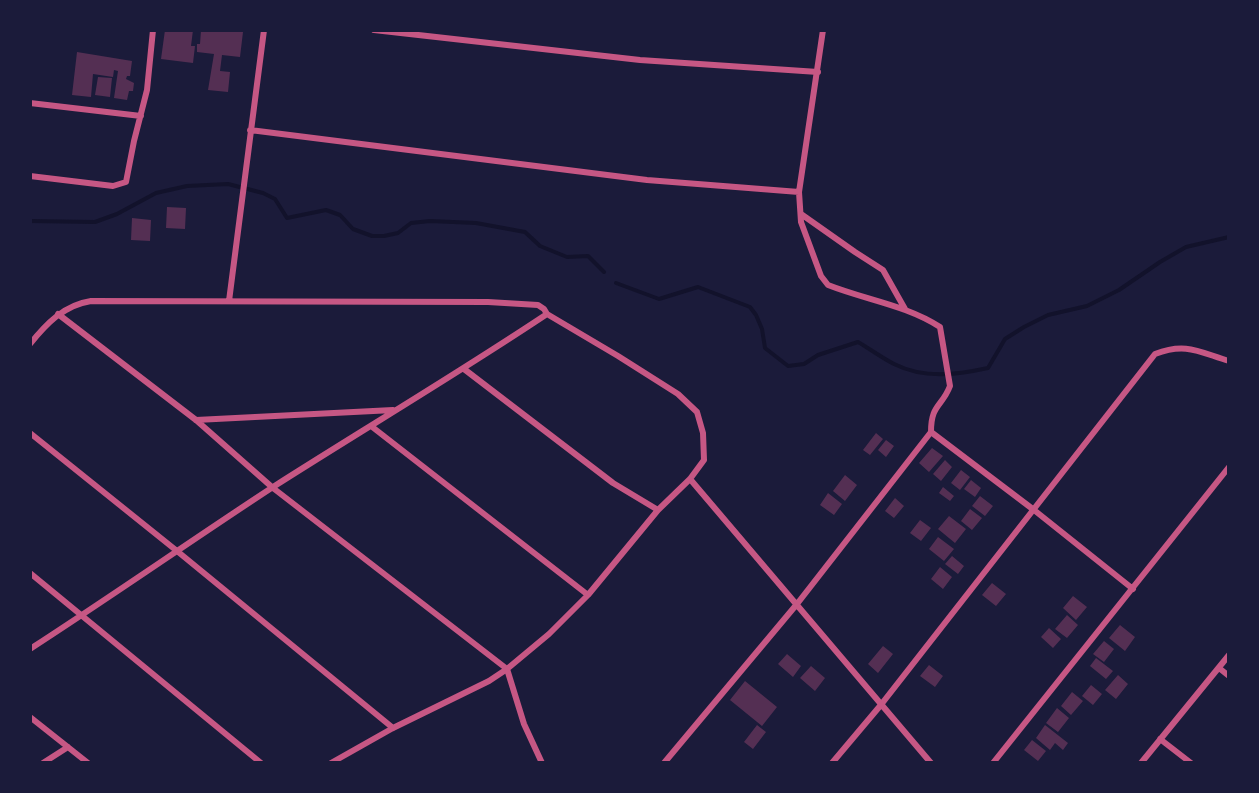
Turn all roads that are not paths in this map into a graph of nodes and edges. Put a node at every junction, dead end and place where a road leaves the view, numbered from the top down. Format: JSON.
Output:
{"nodes":[{"id":1,"x":153,"y":30,"type":"edge"},
{"id":2,"x":264,"y":30,"type":"edge"},
{"id":3,"x":374,"y":30,"type":"edge"},
{"id":4,"x":823,"y":30,"type":"edge"},
{"id":5,"x":818,"y":72,"type":"junction"},
{"id":6,"x":30,"y":103,"type":"edge"},
{"id":7,"x":141,"y":116,"type":"junction"},
{"id":8,"x":250,"y":130,"type":"junction"},
{"id":9,"x":30,"y":176,"type":"edge"},
{"id":10,"x":799,"y":192,"type":"junction"},
{"id":11,"x":801,"y":214,"type":"junction"},
{"id":12,"x":229,"y":301,"type":"junction"},
{"id":13,"x":905,"y":309,"type":"junction"},
{"id":14,"x":545,"y":311,"type":"junction"},
{"id":15,"x":58,"y":314,"type":"junction"},
{"id":16,"x":30,"y":344,"type":"edge"},
{"id":17,"x":1229,"y":361,"type":"edge"},
{"id":18,"x":464,"y":369,"type":"junction"},
{"id":19,"x":393,"y":410,"type":"junction"},
{"id":20,"x":196,"y":420,"type":"junction"},
{"id":21,"x":371,"y":426,"type":"junction"},
{"id":22,"x":931,"y":432,"type":"junction"},
{"id":23,"x":30,"y":434,"type":"edge"},
{"id":24,"x":1229,"y":467,"type":"edge"},
{"id":25,"x":690,"y":479,"type":"junction"},
{"id":26,"x":273,"y":488,"type":"junction"},
{"id":27,"x":658,"y":510,"type":"junction"},
{"id":28,"x":1034,"y":510,"type":"junction"},
{"id":29,"x":177,"y":551,"type":"junction"},
{"id":30,"x":30,"y":573,"type":"edge"},
{"id":31,"x":1133,"y":589,"type":"junction"},
{"id":32,"x":588,"y":595,"type":"junction"},
{"id":33,"x":797,"y":604,"type":"junction"},
{"id":34,"x":83,"y":615,"type":"junction"},
{"id":35,"x":30,"y":649,"type":"edge"},
{"id":36,"x":1229,"y":655,"type":"edge"},
{"id":37,"x":1219,"y":668,"type":"junction"},
{"id":38,"x":507,"y":669,"type":"junction"},
{"id":39,"x":1229,"y":676,"type":"edge"},
{"id":40,"x":880,"y":706,"type":"junction"},
{"id":41,"x":30,"y":717,"type":"edge"},
{"id":42,"x":393,"y":728,"type":"junction"},
{"id":43,"x":1160,"y":739,"type":"junction"},
{"id":44,"x":68,"y":747,"type":"junction"},
{"id":45,"x":43,"y":763,"type":"edge"},
{"id":46,"x":88,"y":763,"type":"edge"},
{"id":47,"x":261,"y":763,"type":"edge"},
{"id":48,"x":331,"y":763,"type":"edge"},
{"id":49,"x":542,"y":763,"type":"edge"},
{"id":50,"x":664,"y":763,"type":"edge"},
{"id":51,"x":832,"y":763,"type":"edge"},
{"id":52,"x":931,"y":763,"type":"edge"},
{"id":53,"x":993,"y":763,"type":"edge"},
{"id":54,"x":1141,"y":763,"type":"edge"},
{"id":55,"x":1191,"y":763,"type":"edge"}],
"edges":[{"from":1,"to":7,"type":"street"},
{"from":2,"to":8,"type":"street"},
{"from":3,"to":5,"type":"street"},
{"from":4,"to":5,"type":"street"},
{"from":5,"to":10,"type":"street"},
{"from":6,"to":7,"type":"street"},
{"from":7,"to":9,"type":"street"},
{"from":8,"to":10,"type":"street"},
{"from":8,"to":12,"type":"street"},
{"from":10,"to":11,"type":"street"},
{"from":11,"to":13,"type":"street"},
{"from":11,"to":13,"type":"street"},
{"from":12,"to":14,"type":"street"},
{"from":12,"to":15,"type":"street"},
{"from":13,"to":22,"type":"street"},
{"from":14,"to":18,"type":"street"},
{"from":14,"to":25,"type":"street"},
{"from":15,"to":16,"type":"street"},
{"from":15,"to":20,"type":"street"},
{"from":17,"to":28,"type":"street"},
{"from":18,"to":19,"type":"street"},
{"from":18,"to":27,"type":"street"},
{"from":19,"to":20,"type":"street"},
{"from":19,"to":21,"type":"street"},
{"from":20,"to":26,"type":"street"},
{"from":21,"to":26,"type":"street"},
{"from":21,"to":32,"type":"street"},
{"from":22,"to":28,"type":"street"},
{"from":22,"to":33,"type":"street"},
{"from":23,"to":29,"type":"street"},
{"from":24,"to":31,"type":"street"},
{"from":25,"to":27,"type":"street"},
{"from":25,"to":33,"type":"street"},
{"from":26,"to":29,"type":"street"},
{"from":26,"to":38,"type":"street"},
{"from":27,"to":32,"type":"street"},
{"from":28,"to":31,"type":"street"},
{"from":28,"to":40,"type":"street"},
{"from":29,"to":34,"type":"street"},
{"from":29,"to":42,"type":"street"},
{"from":30,"to":34,"type":"street"},
{"from":31,"to":53,"type":"street"},
{"from":32,"to":38,"type":"street"},
{"from":33,"to":40,"type":"street"},
{"from":33,"to":50,"type":"street"},
{"from":34,"to":35,"type":"street"},
{"from":34,"to":47,"type":"street"},
{"from":36,"to":37,"type":"street"},
{"from":37,"to":39,"type":"street"},
{"from":37,"to":43,"type":"street"},
{"from":38,"to":42,"type":"street"},
{"from":38,"to":49,"type":"street"},
{"from":40,"to":51,"type":"street"},
{"from":40,"to":52,"type":"street"},
{"from":41,"to":44,"type":"street"},
{"from":42,"to":48,"type":"street"},
{"from":43,"to":54,"type":"street"},
{"from":43,"to":55,"type":"street"},
{"from":44,"to":45,"type":"street"},
{"from":44,"to":46,"type":"street"}]}
